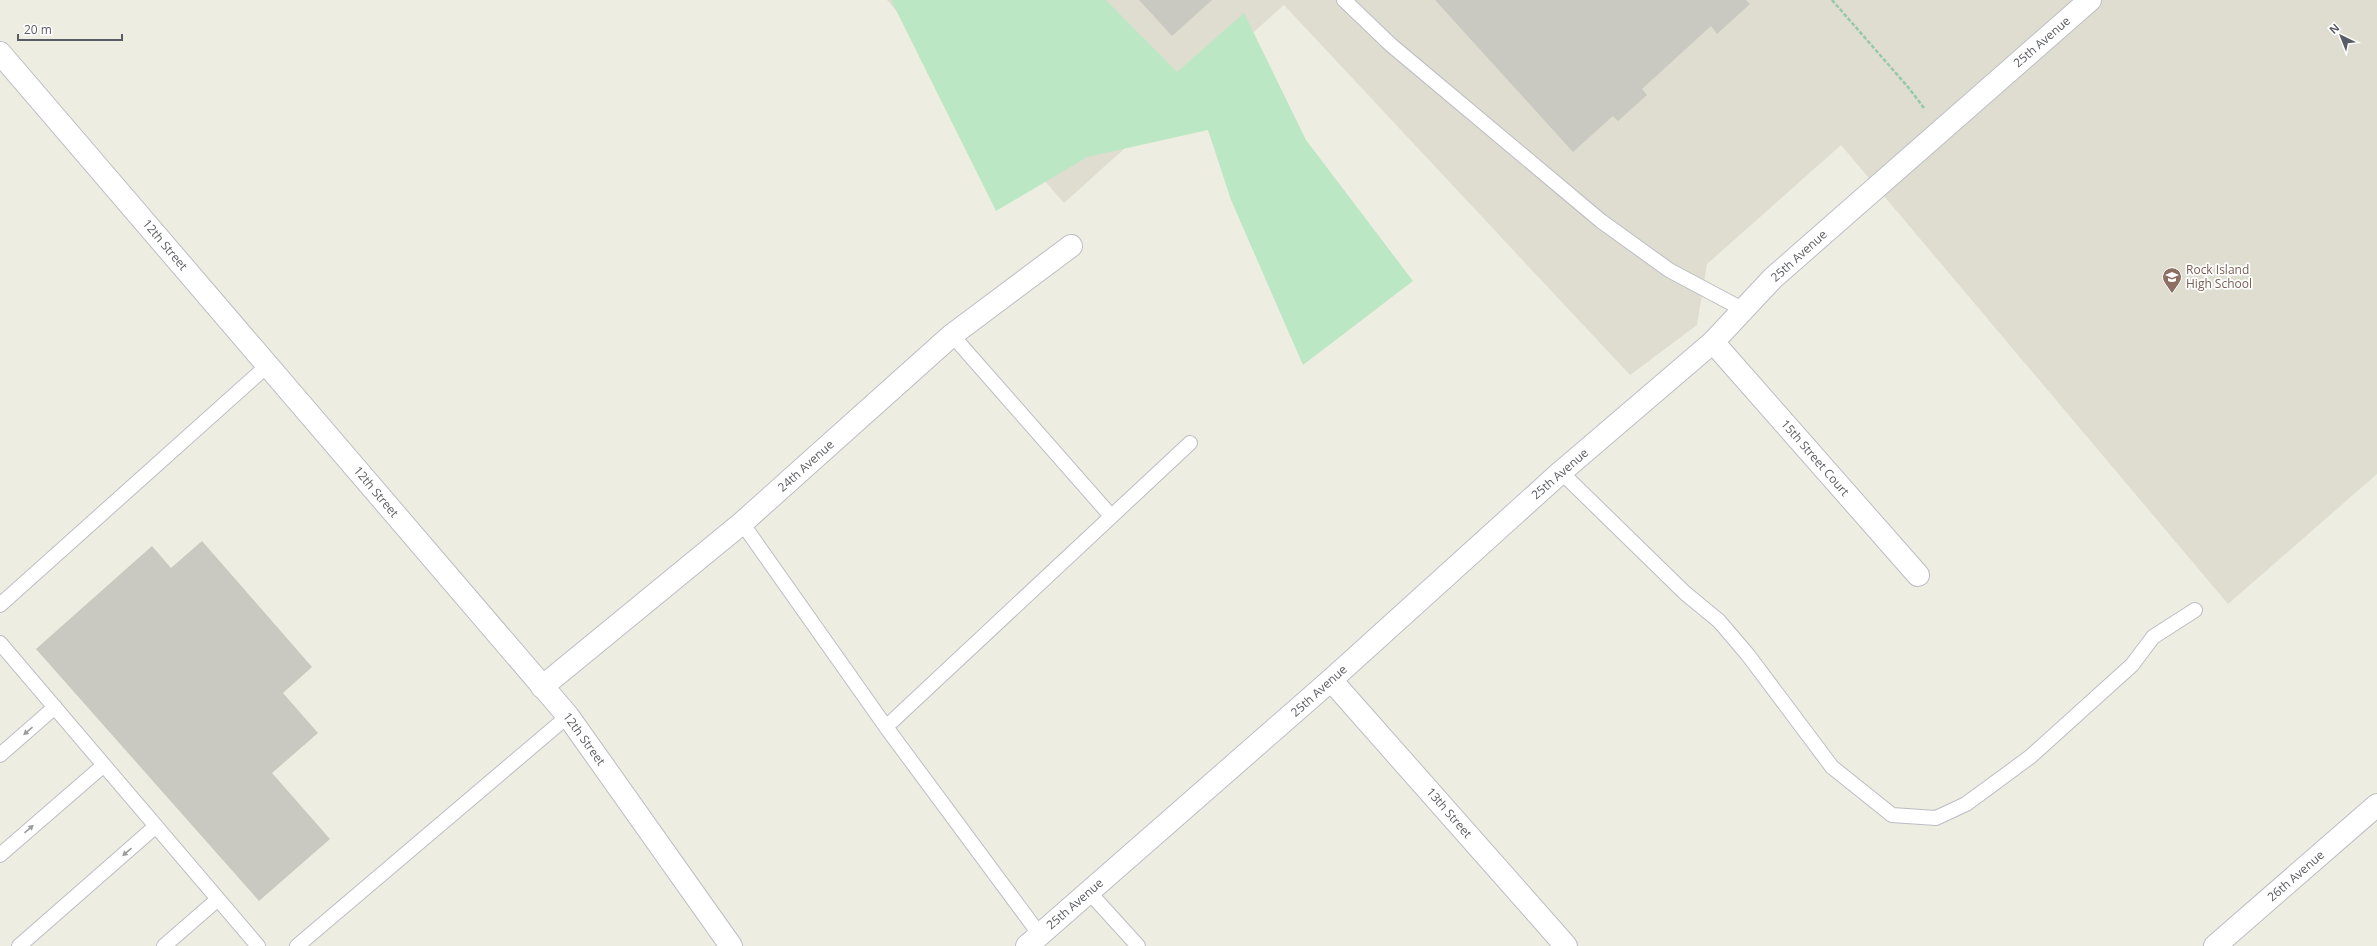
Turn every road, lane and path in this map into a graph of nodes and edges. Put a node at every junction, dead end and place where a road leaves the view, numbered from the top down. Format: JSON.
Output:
{"nodes":[{"id":1,"x":1344,"y":0,"type":"edge"},
{"id":2,"x":1832,"y":0,"type":"edge"},
{"id":3,"x":2090,"y":0,"type":"edge"},
{"id":4,"x":0,"y":53,"type":"edge"},
{"id":5,"x":1942,"y":129,"type":"junction"},
{"id":6,"x":1071,"y":246,"type":"dead end"},
{"id":7,"x":1744,"y":310,"type":"junction"},
{"id":8,"x":952,"y":335,"type":"junction"},
{"id":9,"x":1713,"y":342,"type":"junction"},
{"id":10,"x":268,"y":365,"type":"junction"},
{"id":11,"x":1190,"y":443,"type":"dead end"},
{"id":12,"x":1561,"y":472,"type":"junction"},
{"id":13,"x":1111,"y":516,"type":"junction"},
{"id":14,"x":742,"y":523,"type":"junction"},
{"id":15,"x":1918,"y":574,"type":"dead end"},
{"id":16,"x":0,"y":605,"type":"edge"},
{"id":17,"x":2195,"y":610,"type":"dead end"},
{"id":18,"x":0,"y":643,"type":"edge"},
{"id":19,"x":1331,"y":680,"type":"junction"},
{"id":20,"x":542,"y":687,"type":"junction"},
{"id":21,"x":55,"y":708,"type":"junction"},
{"id":22,"x":568,"y":716,"type":"junction"},
{"id":23,"x":886,"y":727,"type":"junction"},
{"id":24,"x":0,"y":755,"type":"edge"},
{"id":25,"x":104,"y":764,"type":"junction"},
{"id":26,"x":2377,"y":805,"type":"edge"},
{"id":27,"x":156,"y":826,"type":"junction"},
{"id":28,"x":0,"y":855,"type":"edge"},
{"id":29,"x":1089,"y":892,"type":"junction"},
{"id":30,"x":218,"y":899,"type":"junction"},
{"id":31,"x":1033,"y":941,"type":"edge"},
{"id":32,"x":18,"y":946,"type":"edge"},
{"id":33,"x":164,"y":946,"type":"edge"},
{"id":34,"x":258,"y":946,"type":"edge"},
{"id":35,"x":297,"y":946,"type":"edge"},
{"id":36,"x":731,"y":946,"type":"edge"},
{"id":37,"x":1138,"y":946,"type":"edge"},
{"id":38,"x":1566,"y":946,"type":"edge"},
{"id":39,"x":2215,"y":946,"type":"edge"}],
"edges":[{"from":1,"to":7,"type":"lane"},
{"from":2,"to":5,"type":"path"},
{"from":3,"to":5,"type":"street","name":"25th Avenue"},
{"from":4,"to":10,"type":"street","name":"12th Street"},
{"from":5,"to":7,"type":"street","name":"25th Avenue"},
{"from":6,"to":8,"type":"street","name":"24th Avenue"},
{"from":7,"to":9,"type":"street","name":"25th Avenue"},
{"from":8,"to":13,"type":"lane"},
{"from":8,"to":14,"type":"street","name":"24th Avenue"},
{"from":9,"to":12,"type":"street","name":"25th Avenue"},
{"from":9,"to":15,"type":"street","name":"15th Street Court"},
{"from":10,"to":16,"type":"lane"},
{"from":10,"to":20,"type":"street","name":"12th Street"},
{"from":11,"to":13,"type":"lane"},
{"from":12,"to":17,"type":"lane"},
{"from":12,"to":19,"type":"street","name":"25th Avenue"},
{"from":13,"to":23,"type":"lane"},
{"from":14,"to":20,"type":"street","name":"24th Avenue"},
{"from":14,"to":23,"type":"lane"},
{"from":18,"to":21,"type":"lane"},
{"from":19,"to":29,"type":"street","name":"25th Avenue"},
{"from":19,"to":38,"type":"street","name":"13th Street"},
{"from":20,"to":22,"type":"street","name":"12th Street"},
{"from":21,"to":24,"type":"lane","one_way":true},
{"from":21,"to":25,"type":"lane"},
{"from":22,"to":35,"type":"lane"},
{"from":22,"to":36,"type":"street","name":"12th Street"},
{"from":23,"to":31,"type":"lane"},
{"from":25,"to":27,"type":"lane"},
{"from":28,"to":25,"type":"lane","one_way":true},
{"from":26,"to":39,"type":"street","name":"26th Avenue"},
{"from":27,"to":30,"type":"lane"},
{"from":27,"to":32,"type":"lane","one_way":true},
{"from":29,"to":31,"type":"street","name":"25th Avenue"},
{"from":29,"to":37,"type":"lane"},
{"from":30,"to":33,"type":"lane"},
{"from":30,"to":34,"type":"lane"}]}
